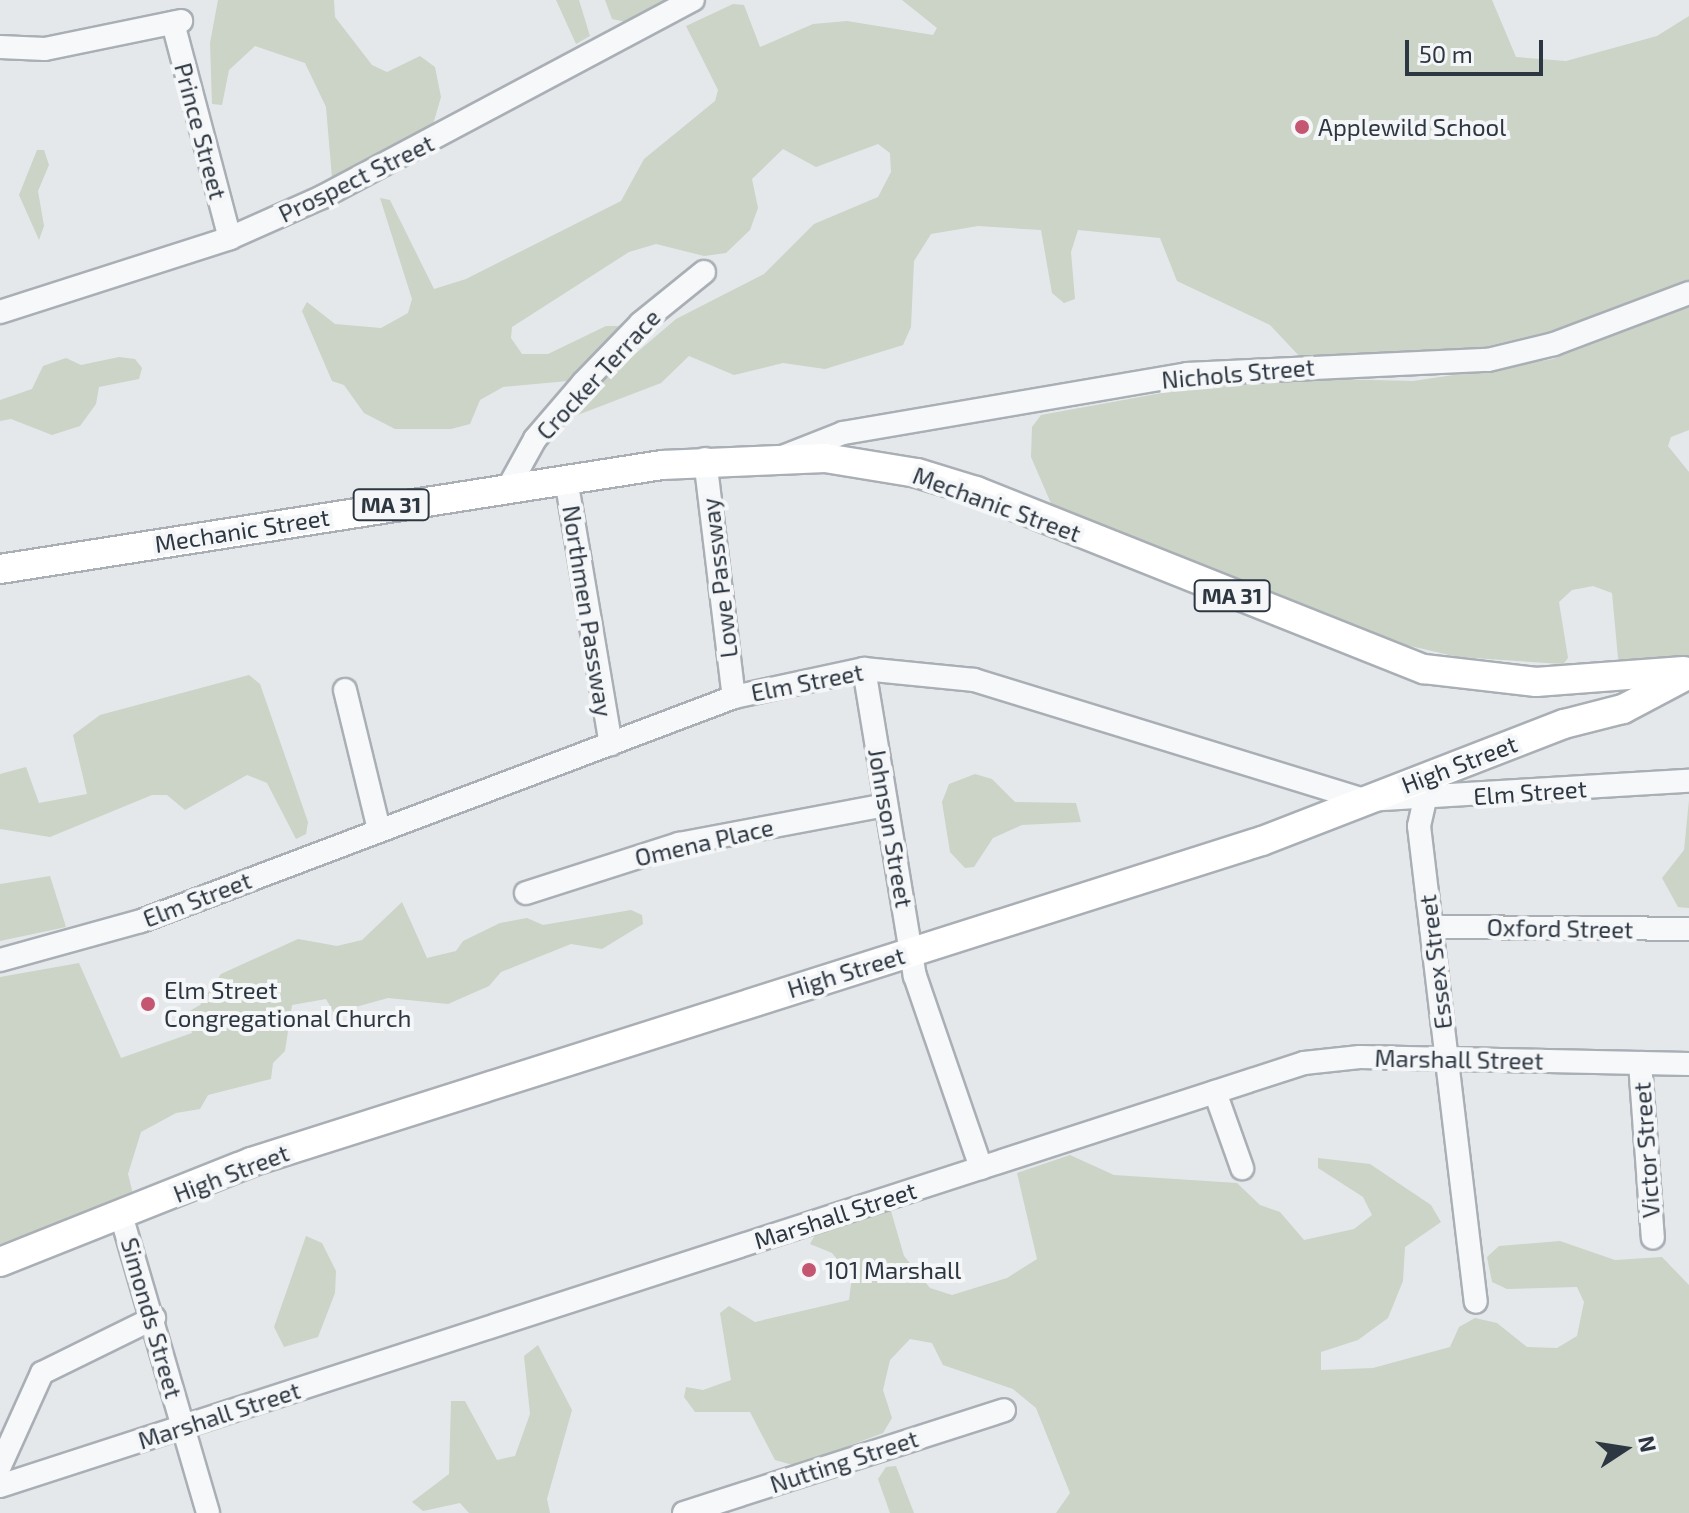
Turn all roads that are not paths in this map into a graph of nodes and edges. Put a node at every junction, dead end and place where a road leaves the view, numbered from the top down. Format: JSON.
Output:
{"nodes":[{"id":1,"x":693,"y":0,"type":"edge"},
{"id":2,"x":0,"y":47,"type":"edge"},
{"id":3,"x":230,"y":238,"type":"junction"},
{"id":4,"x":704,"y":272,"type":"dead end"},
{"id":5,"x":1689,"y":293,"type":"edge"},
{"id":6,"x":0,"y":312,"type":"edge"},
{"id":7,"x":785,"y":456,"type":"junction"},
{"id":8,"x":705,"y":459,"type":"junction"},
{"id":9,"x":566,"y":479,"type":"junction"},
{"id":10,"x":508,"y":488,"type":"junction"},
{"id":11,"x":0,"y":569,"type":"edge"},
{"id":12,"x":864,"y":669,"type":"junction"},
{"id":13,"x":1689,"y":672,"type":"edge"},
{"id":14,"x":345,"y":690,"type":"dead end"},
{"id":15,"x":734,"y":697,"type":"junction"},
{"id":16,"x":611,"y":744,"type":"junction"},
{"id":17,"x":1442,"y":770,"type":"junction"},
{"id":18,"x":1689,"y":781,"type":"edge"},
{"id":19,"x":1422,"y":799,"type":"junction"},
{"id":20,"x":1365,"y":800,"type":"junction"},
{"id":21,"x":885,"y":805,"type":"junction"},
{"id":22,"x":1419,"y":826,"type":"junction"},
{"id":23,"x":379,"y":829,"type":"junction"},
{"id":24,"x":526,"y":893,"type":"dead end"},
{"id":25,"x":1431,"y":927,"type":"junction"},
{"id":26,"x":1689,"y":929,"type":"edge"},
{"id":27,"x":912,"y":952,"type":"junction"},
{"id":28,"x":0,"y":960,"type":"edge"},
{"id":29,"x":1446,"y":1058,"type":"junction"},
{"id":30,"x":1640,"y":1063,"type":"junction"},
{"id":31,"x":1689,"y":1064,"type":"edge"},
{"id":32,"x":1215,"y":1092,"type":"junction"},
{"id":33,"x":981,"y":1168,"type":"junction"},
{"id":34,"x":1242,"y":1168,"type":"dead end"},
{"id":35,"x":121,"y":1215,"type":"junction"},
{"id":36,"x":1653,"y":1238,"type":"dead end"},
{"id":37,"x":0,"y":1262,"type":"edge"},
{"id":38,"x":1476,"y":1302,"type":"dead end"},
{"id":39,"x":154,"y":1318,"type":"junction"},
{"id":40,"x":1004,"y":1410,"type":"dead end"},
{"id":41,"x":183,"y":1427,"type":"junction"},
{"id":42,"x":0,"y":1466,"type":"edge"},
{"id":43,"x":0,"y":1486,"type":"edge"},
{"id":44,"x":208,"y":1513,"type":"edge"},
{"id":45,"x":684,"y":1513,"type":"edge"}],
"edges":[{"from":1,"to":3,"type":"street","name":"Prospect Street"},
{"from":2,"to":3,"type":"street","name":"Prince Street"},
{"from":3,"to":6,"type":"street","name":"Prospect Street"},
{"from":4,"to":10,"type":"street","name":"Crocker Terrace"},
{"from":5,"to":7,"type":"street","name":"Nichols Street"},
{"from":7,"to":8,"type":"main road","name":"Mechanic Street","number":"MA 31"},
{"from":7,"to":13,"type":"main road","name":"Mechanic Street","number":"MA 31"},
{"from":8,"to":9,"type":"main road","name":"Mechanic Street","number":"MA 31"},
{"from":8,"to":15,"type":"street","name":"Lowe Passway"},
{"from":9,"to":10,"type":"main road","name":"Mechanic Street","number":"MA 31"},
{"from":9,"to":16,"type":"street","name":"Northmen Passway"},
{"from":10,"to":11,"type":"main road","name":"Mechanic Street","number":"MA 31"},
{"from":12,"to":15,"type":"street","name":"Elm Street"},
{"from":12,"to":20,"type":"street","name":"Elm Street"},
{"from":12,"to":21,"type":"street","name":"Johnson Street"},
{"from":13,"to":17,"type":"main road","name":"High Street"},
{"from":14,"to":23,"type":"street"},
{"from":15,"to":16,"type":"street","name":"Elm Street"},
{"from":16,"to":23,"type":"street","name":"Elm Street"},
{"from":17,"to":19,"type":"street"},
{"from":17,"to":20,"type":"main road","name":"High Street"},
{"from":18,"to":19,"type":"street","name":"Elm Street"},
{"from":19,"to":20,"type":"street","name":"Elm Street"},
{"from":19,"to":22,"type":"street","name":"Essex Street"},
{"from":20,"to":22,"type":"street"},
{"from":20,"to":27,"type":"main road","name":"High Street"},
{"from":21,"to":24,"type":"street","name":"Omena Place"},
{"from":21,"to":27,"type":"street","name":"Johnson Street"},
{"from":22,"to":25,"type":"street","name":"Essex Street"},
{"from":23,"to":28,"type":"street","name":"Elm Street"},
{"from":25,"to":26,"type":"street","name":"Oxford Street"},
{"from":25,"to":29,"type":"street","name":"Essex Street"},
{"from":27,"to":33,"type":"street","name":"Johnson Street"},
{"from":27,"to":35,"type":"main road","name":"High Street"},
{"from":29,"to":30,"type":"street","name":"Marshall Street"},
{"from":29,"to":32,"type":"street","name":"Marshall Street"},
{"from":29,"to":38,"type":"street","name":"Essex Street"},
{"from":30,"to":31,"type":"street","name":"Marshall Street"},
{"from":30,"to":36,"type":"street","name":"Victor Street"},
{"from":32,"to":33,"type":"street","name":"Marshall Street"},
{"from":32,"to":34,"type":"street"},
{"from":33,"to":41,"type":"street","name":"Marshall Street"},
{"from":35,"to":37,"type":"main road","name":"High Street"},
{"from":35,"to":39,"type":"street","name":"Simonds Street"},
{"from":39,"to":41,"type":"street","name":"Simonds Street"},
{"from":39,"to":42,"type":"street"},
{"from":40,"to":45,"type":"street","name":"Nutting Street"},
{"from":41,"to":43,"type":"street","name":"Marshall Street"},
{"from":41,"to":44,"type":"street","name":"Simonds Street"}]}
